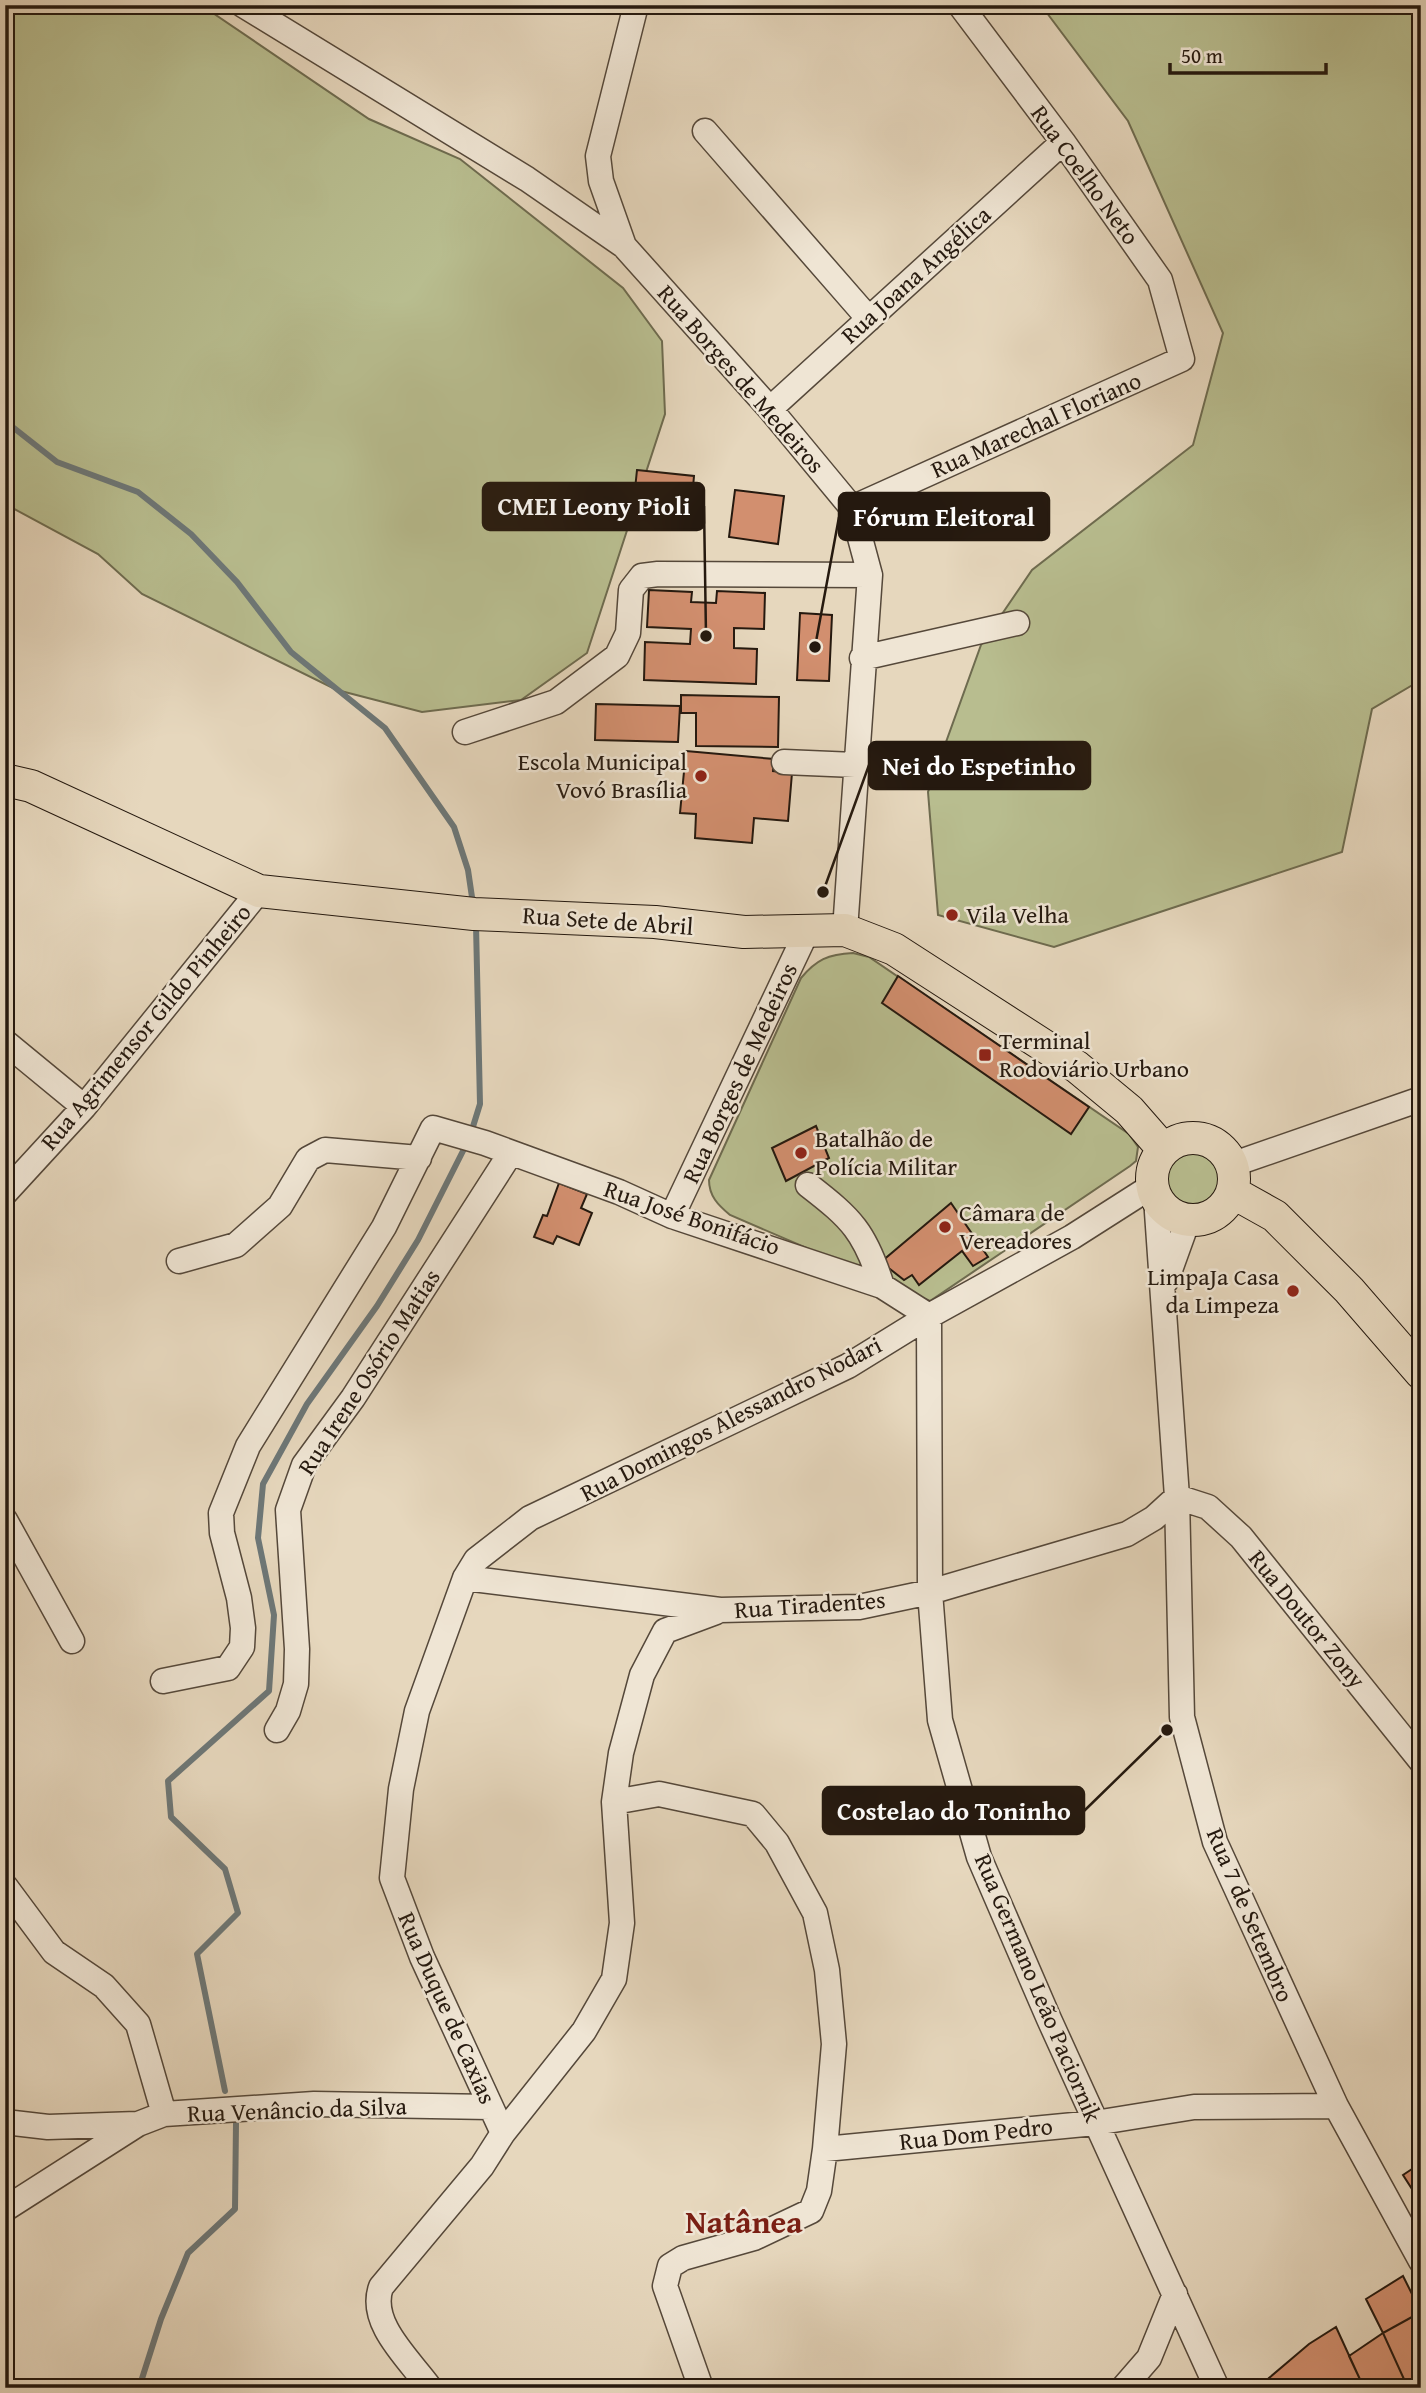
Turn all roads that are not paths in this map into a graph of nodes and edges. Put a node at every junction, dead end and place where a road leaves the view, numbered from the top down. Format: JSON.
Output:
{"nodes":[{"id":1,"x":243,"y":5,"type":"edge"},
{"id":2,"x":635,"y":5,"type":"edge"},
{"id":3,"x":960,"y":5,"type":"edge"},
{"id":4,"x":705,"y":131,"type":"dead end"},
{"id":5,"x":1063,"y":142,"type":"junction"},
{"id":6,"x":624,"y":246,"type":"junction"},
{"id":7,"x":869,"y":319,"type":"junction"},
{"id":8,"x":1182,"y":359,"type":"joint"},
{"id":9,"x":770,"y":408,"type":"junction"},
{"id":10,"x":852,"y":508,"type":"junction"},
{"id":11,"x":870,"y":575,"type":"junction"},
{"id":12,"x":1017,"y":623,"type":"dead end"},
{"id":13,"x":862,"y":658,"type":"junction"},
{"id":14,"x":464,"y":732,"type":"dead end"},
{"id":15,"x":784,"y":762,"type":"dead end"},
{"id":16,"x":855,"y":762,"type":"junction"},
{"id":17,"x":991,"y":765,"type":"dead end"},
{"id":18,"x":5,"y":780,"type":"edge"},
{"id":19,"x":259,"y":891,"type":"junction"},
{"id":20,"x":845,"y":930,"type":"junction"},
{"id":21,"x":807,"y":931,"type":"junction"},
{"id":22,"x":5,"y":1042,"type":"edge"},
{"id":23,"x":1421,"y":1099,"type":"edge"},
{"id":24,"x":84,"y":1107,"type":"junction"},
{"id":25,"x":1164,"y":1150,"type":"junction"},
{"id":26,"x":510,"y":1154,"type":"junction"},
{"id":27,"x":419,"y":1158,"type":"junction"},
{"id":28,"x":1232,"y":1179,"type":"junction"},
{"id":29,"x":808,"y":1185,"type":"dead end"},
{"id":30,"x":1154,"y":1192,"type":"junction"},
{"id":31,"x":5,"y":1193,"type":"edge"},
{"id":32,"x":673,"y":1216,"type":"junction"},
{"id":33,"x":1188,"y":1220,"type":"junction"},
{"id":34,"x":179,"y":1261,"type":"dead end"},
{"id":35,"x":882,"y":1286,"type":"junction"},
{"id":36,"x":1164,"y":1289,"type":"junction"},
{"id":37,"x":929,"y":1316,"type":"junction"},
{"id":38,"x":1421,"y":1373,"type":"edge"},
{"id":39,"x":1177,"y":1497,"type":"junction"},
{"id":40,"x":5,"y":1520,"type":"edge"},
{"id":41,"x":465,"y":1578,"type":"junction"},
{"id":42,"x":930,"y":1592,"type":"junction"},
{"id":43,"x":720,"y":1611,"type":"junction"},
{"id":44,"x":72,"y":1641,"type":"dead end"},
{"id":45,"x":163,"y":1681,"type":"dead end"},
{"id":46,"x":277,"y":1730,"type":"dead end"},
{"id":47,"x":1421,"y":1761,"type":"edge"},
{"id":48,"x":614,"y":1802,"type":"junction"},
{"id":49,"x":5,"y":1886,"type":"edge"},
{"id":50,"x":1336,"y":2106,"type":"junction"},
{"id":51,"x":490,"y":2107,"type":"junction"},
{"id":52,"x":164,"y":2114,"type":"junction"},
{"id":53,"x":5,"y":2122,"type":"edge"},
{"id":54,"x":1096,"y":2123,"type":"junction"},
{"id":55,"x":138,"y":2124,"type":"junction"},
{"id":56,"x":503,"y":2133,"type":"junction"},
{"id":57,"x":825,"y":2149,"type":"junction"},
{"id":58,"x":5,"y":2209,"type":"edge"},
{"id":59,"x":1421,"y":2261,"type":"edge"},
{"id":60,"x":1174,"y":2294,"type":"junction"},
{"id":61,"x":430,"y":2388,"type":"edge"},
{"id":62,"x":701,"y":2388,"type":"edge"},
{"id":63,"x":1123,"y":2388,"type":"edge"},
{"id":64,"x":1217,"y":2388,"type":"edge"}],
"edges":[{"from":1,"to":6,"type":"street"},
{"from":2,"to":6,"type":"street"},
{"from":3,"to":5,"type":"street","name":"Rua Coelho Neto"},
{"from":4,"to":7,"type":"street"},
{"from":5,"to":7,"type":"street","name":"Rua Joana Angélica"},
{"from":5,"to":8,"type":"street","name":"Rua Coelho Neto"},
{"from":6,"to":9,"type":"street","name":"Rua Borges de Medeiros"},
{"from":7,"to":9,"type":"street","name":"Rua Joana Angélica"},
{"from":8,"to":10,"type":"street","name":"Rua Marechal Floriano"},
{"from":9,"to":10,"type":"street","name":"Rua Borges de Medeiros"},
{"from":10,"to":11,"type":"street","name":"Rua Borges de Medeiros"},
{"from":11,"to":13,"type":"street","name":"Rua Borges de Medeiros"},
{"from":11,"to":14,"type":"street"},
{"from":12,"to":13,"type":"street"},
{"from":13,"to":16,"type":"street","name":"Rua Borges de Medeiros"},
{"from":15,"to":16,"type":"street"},
{"from":16,"to":17,"type":"street"},
{"from":16,"to":20,"type":"street","name":"Rua Borges de Medeiros"},
{"from":18,"to":19,"type":"main road","name":"Rua Sete de Abril"},
{"from":19,"to":21,"type":"main road","name":"Rua Sete de Abril"},
{"from":19,"to":24,"type":"street","name":"Rua Agrimensor Gildo Pinheiro"},
{"from":20,"to":21,"type":"main road","name":"Rua Sete de Abril"},
{"from":20,"to":25,"type":"main road","name":"Rua Sete de Abril"},
{"from":21,"to":32,"type":"street","name":"Rua Borges de Medeiros"},
{"from":22,"to":24,"type":"street"},
{"from":23,"to":28,"type":"street"},
{"from":24,"to":31,"type":"street","name":"Rua Agrimensor Gildo Pinheiro"},
{"from":25,"to":28,"type":"main road"},
{"from":25,"to":30,"type":"main road"},
{"from":26,"to":27,"type":"street","name":"Rua José Bonifácio"},
{"from":26,"to":32,"type":"street","name":"Rua José Bonifácio"},
{"from":26,"to":46,"type":"street","name":"Rua Irene Osório Matias"},
{"from":27,"to":34,"type":"street"},
{"from":27,"to":45,"type":"street"},
{"from":28,"to":33,"type":"main road"},
{"from":28,"to":38,"type":"main road"},
{"from":29,"to":35,"type":"street"},
{"from":30,"to":33,"type":"main road"},
{"from":30,"to":36,"type":"street","name":"Rua 7 de Setembro"},
{"from":30,"to":37,"type":"street","name":"Rua Domingos Alessandro Nodari"},
{"from":32,"to":35,"type":"street","name":"Rua José Bonifácio"},
{"from":33,"to":36,"type":"street","name":"Rua 7 de Setembro"},
{"from":35,"to":37,"type":"street","name":"Rua José Bonifácio"},
{"from":36,"to":39,"type":"street","name":"Rua 7 de Setembro"},
{"from":37,"to":41,"type":"street","name":"Rua Domingos Alessandro Nodari"},
{"from":37,"to":42,"type":"street","name":"Rua Germano Leão Paciornik"},
{"from":39,"to":42,"type":"street","name":"Rua Tiradentes"},
{"from":39,"to":47,"type":"street","name":"Rua Doutor Zony"},
{"from":39,"to":50,"type":"street","name":"Rua 7 de Setembro"},
{"from":40,"to":44,"type":"street"},
{"from":41,"to":43,"type":"street","name":"Rua Tiradentes"},
{"from":41,"to":51,"type":"street","name":"Rua Duque de Caxias"},
{"from":42,"to":43,"type":"street","name":"Rua Tiradentes"},
{"from":42,"to":54,"type":"street","name":"Rua Germano Leão Paciornik"},
{"from":43,"to":48,"type":"street"},
{"from":48,"to":56,"type":"street"},
{"from":48,"to":57,"type":"street"},
{"from":49,"to":52,"type":"street"},
{"from":50,"to":54,"type":"street","name":"Rua Dom Pedro"},
{"from":50,"to":59,"type":"street","name":"Rua 7 de Setembro"},
{"from":51,"to":52,"type":"street","name":"Rua Venâncio da Silva"},
{"from":51,"to":56,"type":"street","name":"Rua Duque de Caxias"},
{"from":52,"to":55,"type":"street","name":"Rua Venâncio da Silva"},
{"from":53,"to":55,"type":"street"},
{"from":54,"to":57,"type":"street","name":"Rua Dom Pedro"},
{"from":54,"to":60,"type":"street","name":"Rua Germano Leão Paciornik"},
{"from":55,"to":58,"type":"street","name":"Rua Venâncio da Silva"},
{"from":56,"to":61,"type":"street","name":"Rua Duque de Caxias"},
{"from":57,"to":62,"type":"street"},
{"from":60,"to":63,"type":"street"},
{"from":60,"to":64,"type":"street","name":"Rua Germano Leão Paciornik"}]}
